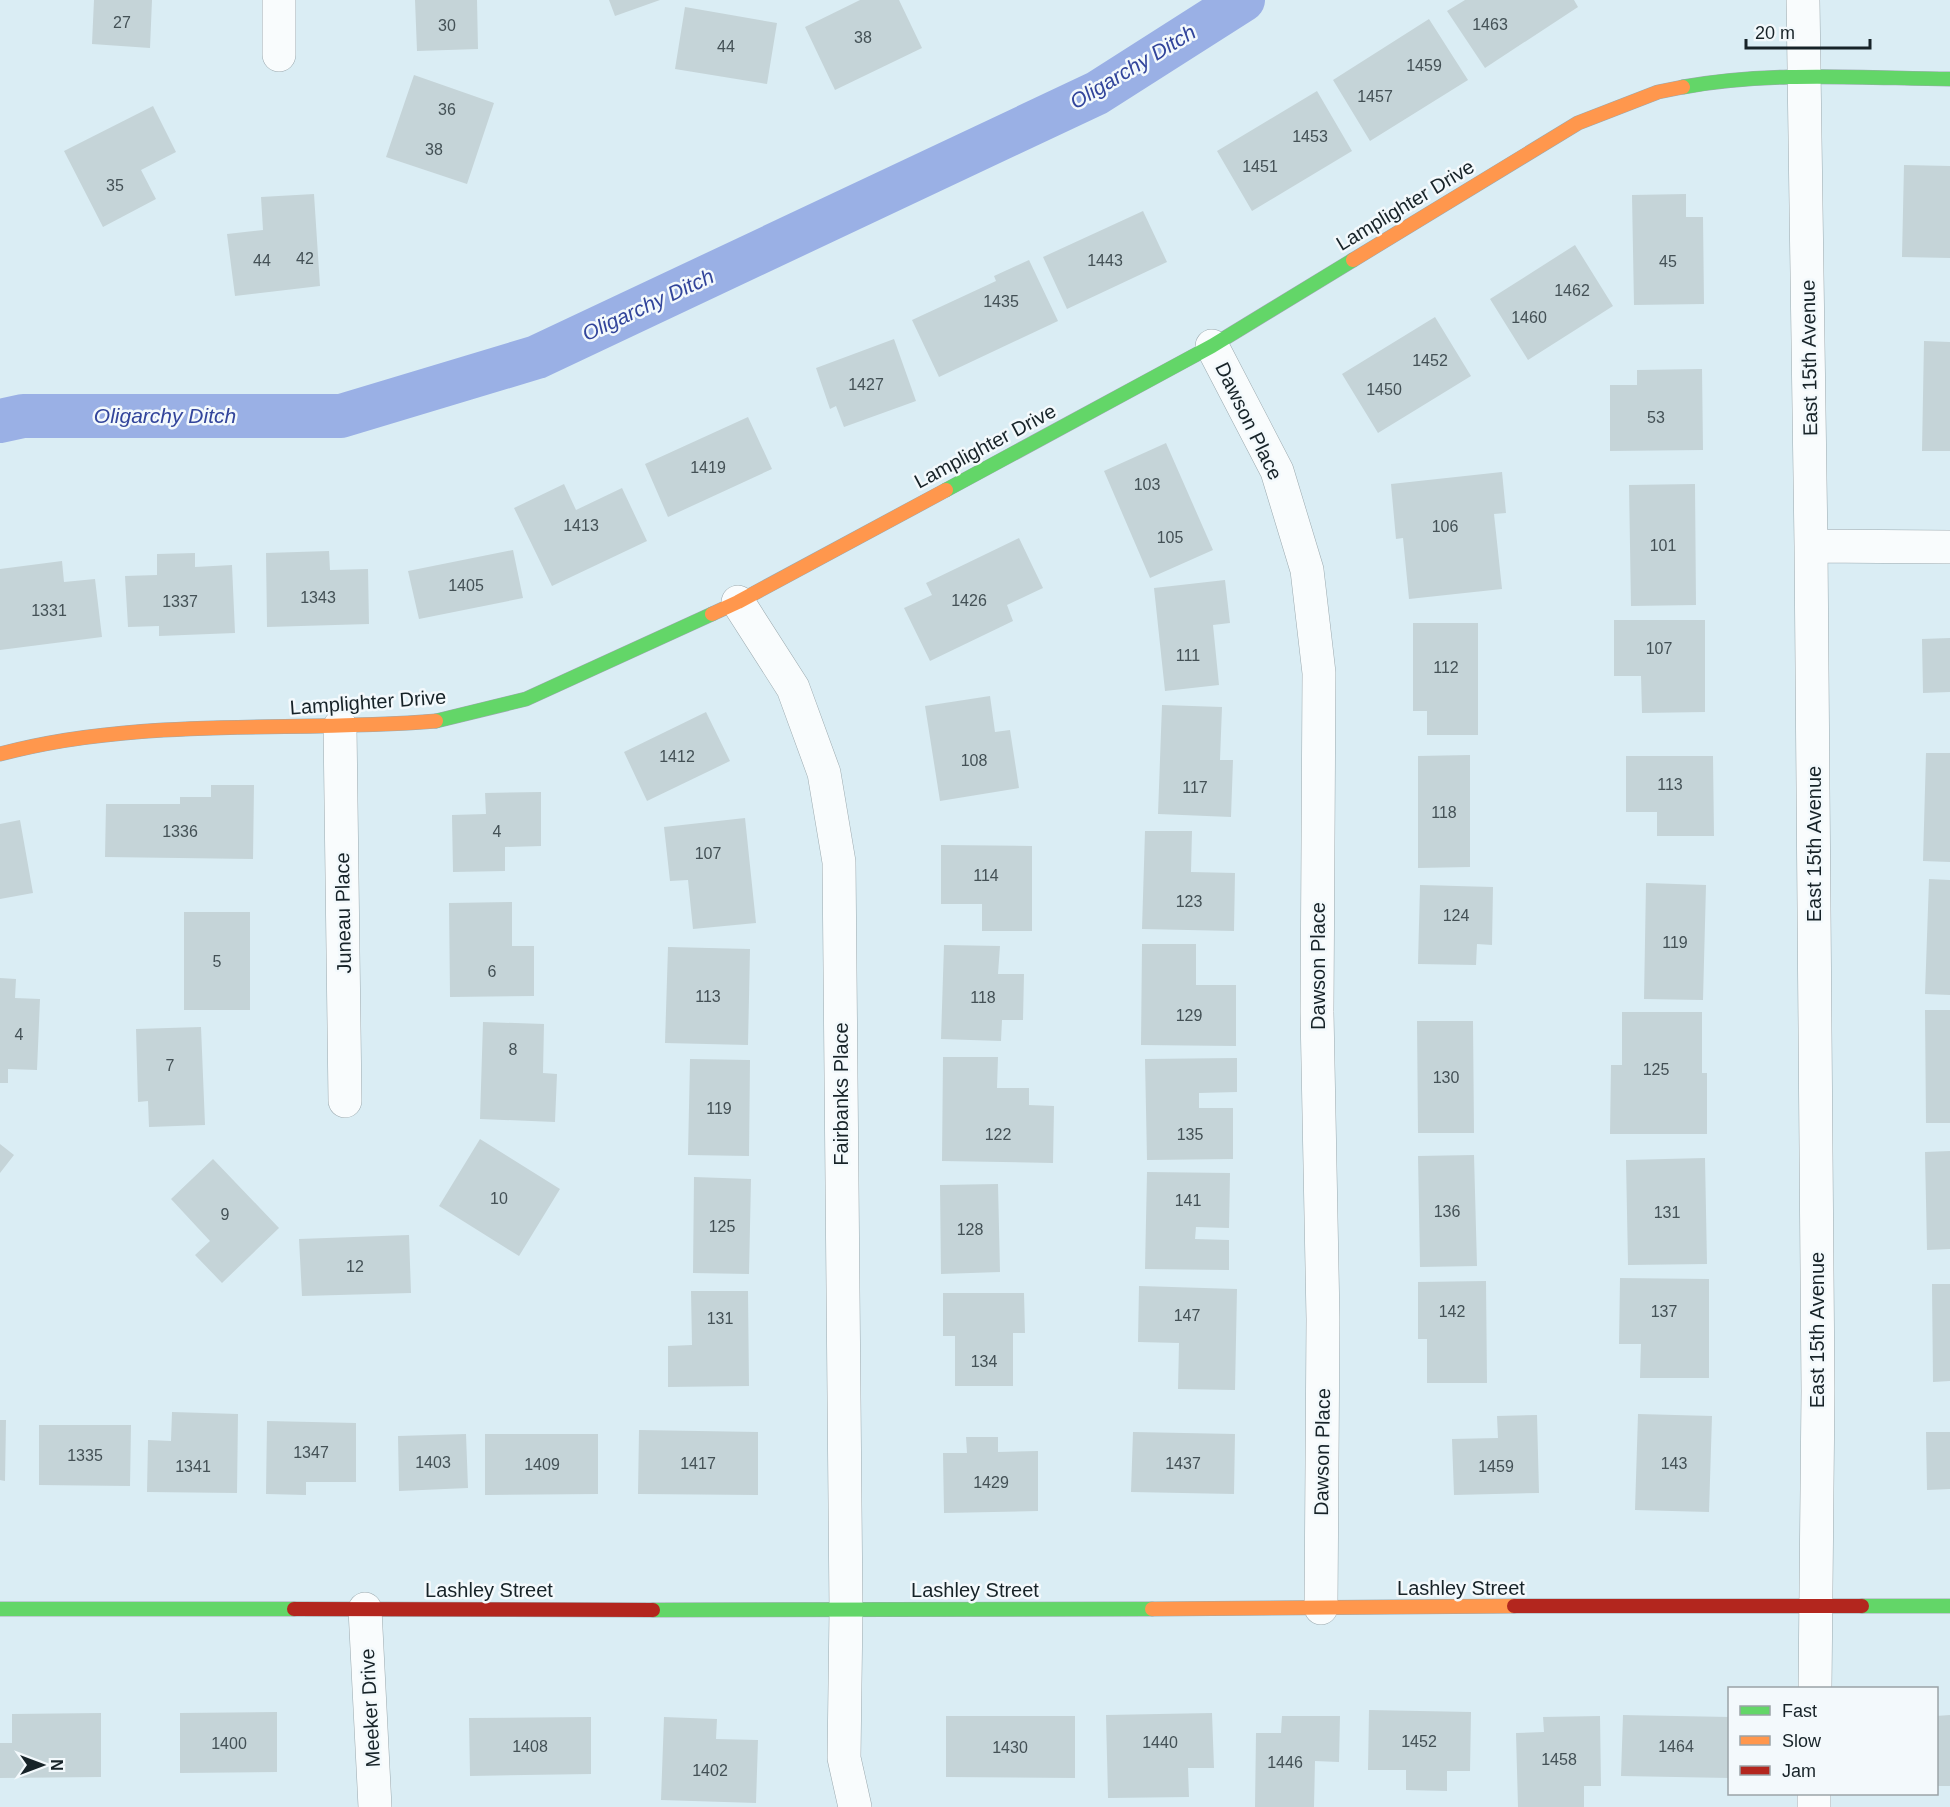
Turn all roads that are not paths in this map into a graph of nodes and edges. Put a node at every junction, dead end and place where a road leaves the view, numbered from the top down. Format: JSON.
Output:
{"nodes":[{"id":1,"x":279,"y":0,"type":"edge"},
{"id":2,"x":1803,"y":0,"type":"edge"},
{"id":3,"x":279,"y":55,"type":"dead end"},
{"id":4,"x":1804,"y":77,"type":"junction"},
{"id":5,"x":1950,"y":79,"type":"edge"},
{"id":6,"x":1212,"y":346,"type":"junction"},
{"id":7,"x":1811,"y":546,"type":"junction"},
{"id":8,"x":1950,"y":547,"type":"edge"},
{"id":9,"x":738,"y":602,"type":"junction"},
{"id":10,"x":340,"y":726,"type":"junction"},
{"id":11,"x":0,"y":754,"type":"edge"},
{"id":12,"x":345,"y":1101,"type":"dead end"},
{"id":13,"x":1815,"y":1605,"type":"junction"},
{"id":14,"x":1950,"y":1606,"type":"edge"},
{"id":15,"x":1321,"y":1608,"type":"junction"},
{"id":16,"x":0,"y":1609,"type":"edge"},
{"id":17,"x":365,"y":1609,"type":"junction"},
{"id":18,"x":846,"y":1610,"type":"junction"},
{"id":19,"x":1815,"y":1687,"type":"edge"},
{"id":20,"x":375,"y":1807,"type":"edge"},
{"id":21,"x":855,"y":1807,"type":"edge"}],
"edges":[{"from":1,"to":3,"type":"street"},
{"from":2,"to":4,"type":"street","name":"East 15th Avenue"},
{"from":4,"to":5,"type":"street","name":"Lamplighter Drive"},
{"from":4,"to":6,"type":"street","name":"Lamplighter Drive"},
{"from":4,"to":7,"type":"street","name":"East 15th Avenue"},
{"from":6,"to":9,"type":"street","name":"Lamplighter Drive"},
{"from":6,"to":15,"type":"street","name":"Dawson Place"},
{"from":7,"to":8,"type":"street"},
{"from":7,"to":13,"type":"street","name":"East 15th Avenue"},
{"from":9,"to":10,"type":"street","name":"Lamplighter Drive"},
{"from":9,"to":18,"type":"street","name":"Fairbanks Place"},
{"from":10,"to":11,"type":"street","name":"Lamplighter Drive"},
{"from":10,"to":12,"type":"street","name":"Juneau Place"},
{"from":13,"to":14,"type":"street","name":"Lashley Street"},
{"from":13,"to":15,"type":"street","name":"Lashley Street"},
{"from":13,"to":19,"type":"street","name":"East 15th Avenue"},
{"from":15,"to":18,"type":"street","name":"Lashley Street"},
{"from":16,"to":17,"type":"street","name":"Lashley Street"},
{"from":17,"to":18,"type":"street","name":"Lashley Street"},
{"from":17,"to":20,"type":"street","name":"Meeker Drive"},
{"from":18,"to":21,"type":"street","name":"Fairbanks Place"}]}
